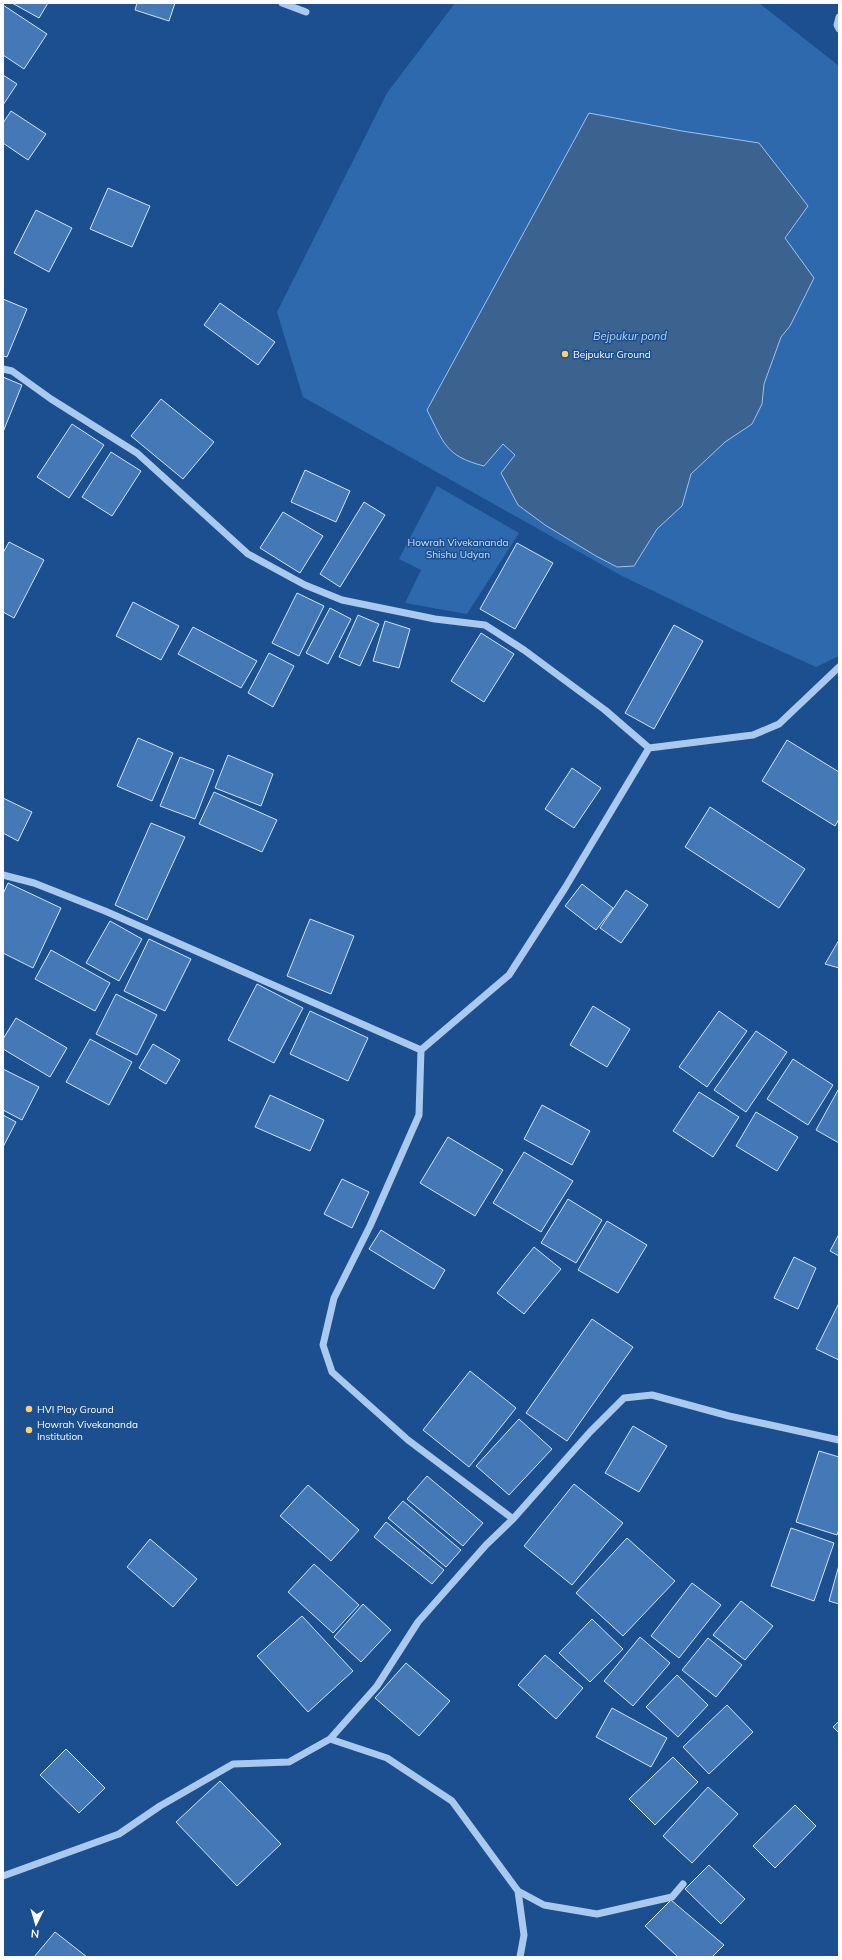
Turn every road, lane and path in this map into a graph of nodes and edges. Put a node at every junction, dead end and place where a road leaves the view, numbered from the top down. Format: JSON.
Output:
{"nodes":[{"id":1,"x":282,"y":3,"type":"edge"},
{"id":2,"x":306,"y":12,"type":"dead end"},
{"id":3,"x":839,"y":17,"type":"edge"},
{"id":4,"x":839,"y":29,"type":"edge"},
{"id":5,"x":3,"y":369,"type":"edge"},
{"id":6,"x":839,"y":667,"type":"edge"},
{"id":7,"x":649,"y":748,"type":"junction"},
{"id":8,"x":3,"y":875,"type":"edge"},
{"id":9,"x":421,"y":1050,"type":"junction"},
{"id":10,"x":839,"y":1440,"type":"edge"},
{"id":11,"x":513,"y":1519,"type":"junction"},
{"id":12,"x":330,"y":1739,"type":"junction"},
{"id":13,"x":3,"y":1876,"type":"edge"},
{"id":14,"x":683,"y":1884,"type":"dead end"},
{"id":15,"x":518,"y":1891,"type":"junction"},
{"id":16,"x":520,"y":1957,"type":"edge"}],
"edges":[{"from":1,"to":2,"type":"street"},
{"from":3,"to":4,"type":"street"},
{"from":5,"to":7,"type":"street"},
{"from":6,"to":7,"type":"street"},
{"from":7,"to":9,"type":"street"},
{"from":8,"to":9,"type":"street"},
{"from":9,"to":11,"type":"street"},
{"from":10,"to":11,"type":"street"},
{"from":11,"to":12,"type":"street"},
{"from":12,"to":13,"type":"street"},
{"from":12,"to":15,"type":"street"},
{"from":14,"to":15,"type":"street"},
{"from":15,"to":16,"type":"street"}]}
